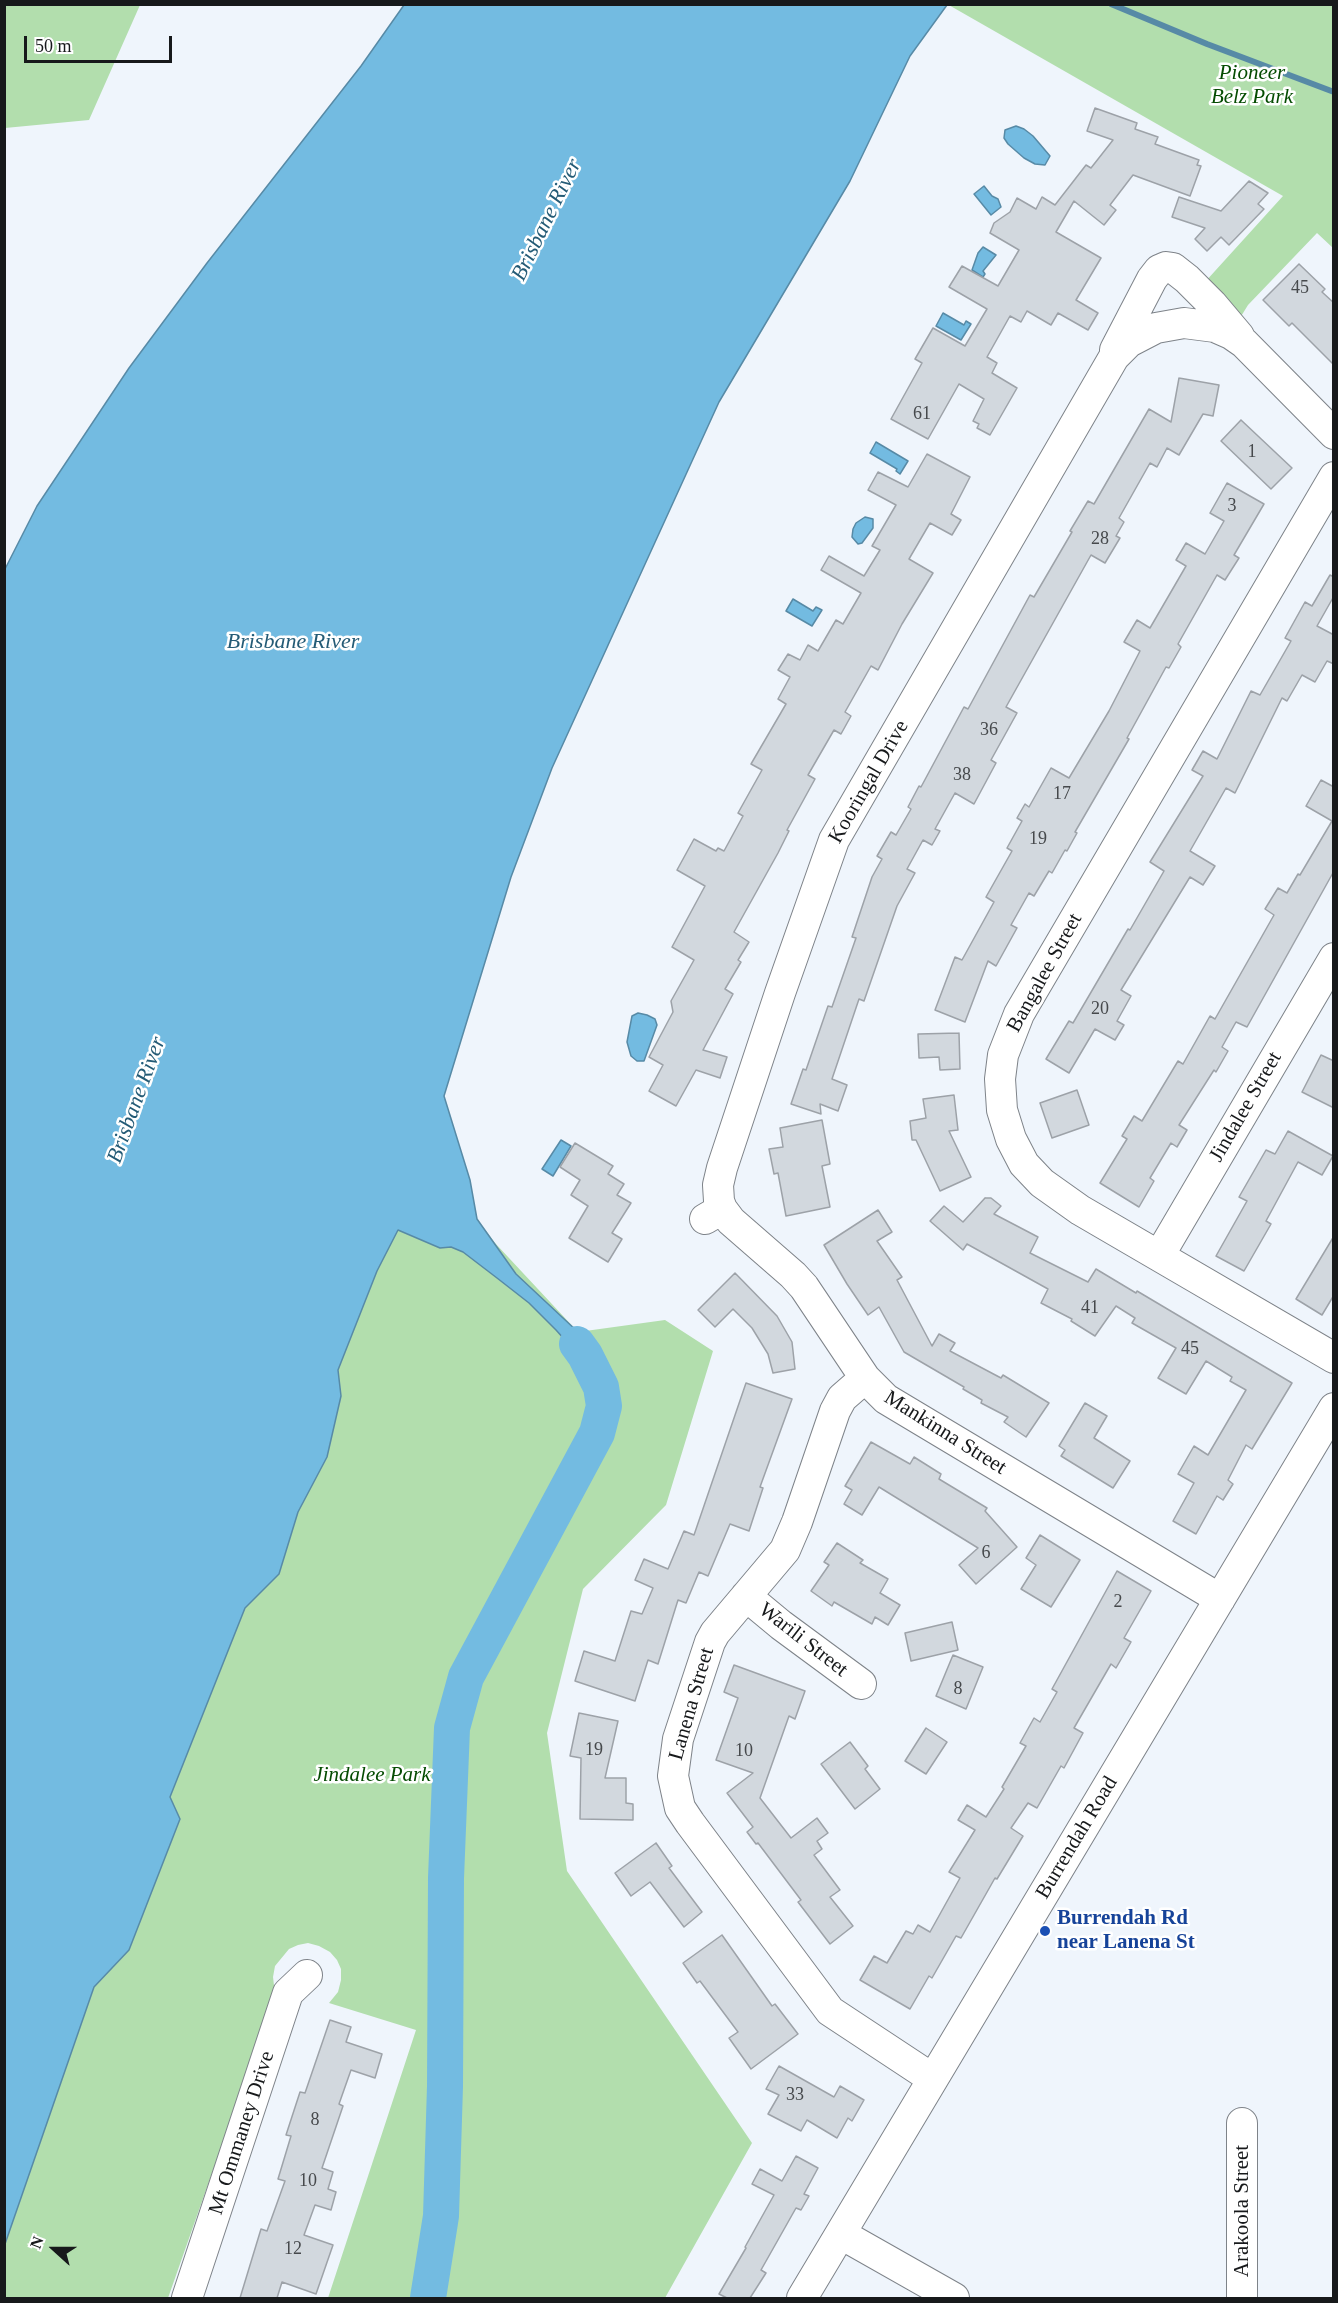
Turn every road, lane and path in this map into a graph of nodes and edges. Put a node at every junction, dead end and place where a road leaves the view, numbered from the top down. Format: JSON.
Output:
{"nodes":[{"id":1,"x":1244,"y":343,"type":"junction"},
{"id":2,"x":1106,"y":369,"type":"junction"},
{"id":3,"x":1334,"y":434,"type":"edge"},
{"id":4,"x":1334,"y":477,"type":"edge"},
{"id":5,"x":1334,"y":958,"type":"edge"},
{"id":6,"x":714,"y":1214,"type":"joint"},
{"id":7,"x":1159,"y":1256,"type":"junction"},
{"id":8,"x":1334,"y":1358,"type":"edge"},
{"id":9,"x":865,"y":1378,"type":"junction"},
{"id":10,"x":1334,"y":1408,"type":"edge"},
{"id":11,"x":746,"y":1596,"type":"junction"},
{"id":12,"x":1220,"y":1599,"type":"junction"},
{"id":13,"x":861,"y":1684,"type":"dead end"},
{"id":14,"x":307,"y":1975,"type":"dead end"},
{"id":15,"x":933,"y":2079,"type":"junction"},
{"id":16,"x":1242,"y":2123,"type":"dead end"},
{"id":17,"x":841,"y":2234,"type":"junction"},
{"id":18,"x":187,"y":2298,"type":"edge"},
{"id":19,"x":802,"y":2298,"type":"edge"},
{"id":20,"x":954,"y":2298,"type":"edge"},
{"id":21,"x":1242,"y":2298,"type":"edge"}],
"edges":[{"from":1,"to":2,"type":"street","name":"Kooringal Drive"},
{"from":1,"to":2,"type":"street","name":"Kooringal Drive"},
{"from":1,"to":3,"type":"street","name":"Kooringal Drive"},
{"from":2,"to":6,"type":"street","name":"Kooringal Drive"},
{"from":4,"to":7,"type":"street","name":"Bangalee Street"},
{"from":5,"to":7,"type":"street","name":"Jindalee Street"},
{"from":6,"to":9,"type":"street","name":"Mankinna Street"},
{"from":7,"to":8,"type":"street","name":"Bangalee Street"},
{"from":9,"to":11,"type":"street","name":"Lanena Street"},
{"from":9,"to":12,"type":"street","name":"Mankinna Street"},
{"from":10,"to":12,"type":"street","name":"Burrendah Road"},
{"from":11,"to":13,"type":"street","name":"Warili Street"},
{"from":11,"to":15,"type":"street","name":"Lanena Street"},
{"from":12,"to":15,"type":"street","name":"Burrendah Road"},
{"from":14,"to":18,"type":"street","name":"Mt Ommaney Drive"},
{"from":15,"to":17,"type":"street","name":"Burrendah Road"},
{"from":16,"to":21,"type":"street","name":"Arakoola Street"},
{"from":17,"to":19,"type":"street","name":"Burrendah Road"},
{"from":17,"to":20,"type":"street"}]}
